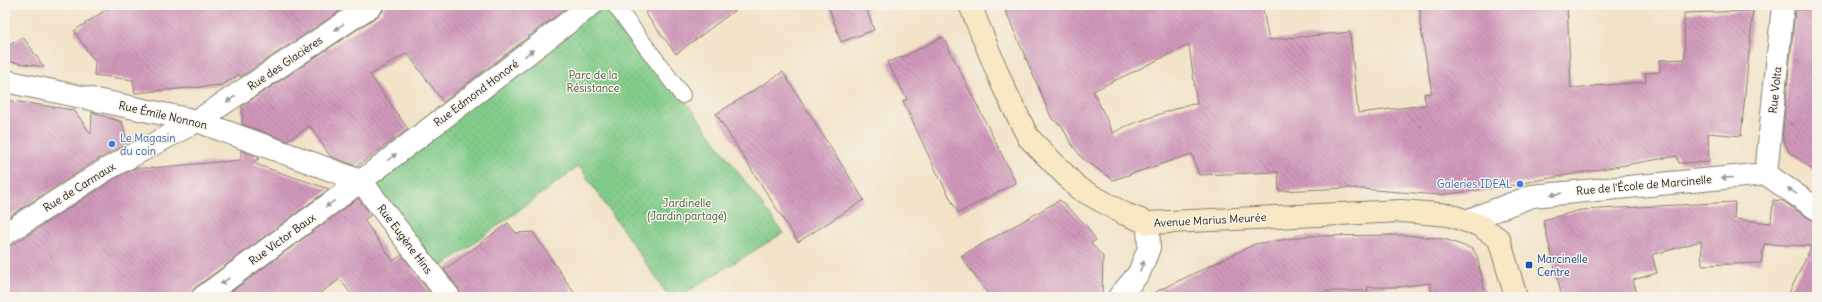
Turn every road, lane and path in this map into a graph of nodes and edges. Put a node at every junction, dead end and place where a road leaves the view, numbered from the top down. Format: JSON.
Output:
{"nodes":[{"id":1,"x":372,"y":5,"type":"edge"},
{"id":2,"x":591,"y":5,"type":"edge"},
{"id":3,"x":616,"y":5,"type":"edge"},
{"id":4,"x":970,"y":5,"type":"edge"},
{"id":5,"x":1783,"y":5,"type":"edge"},
{"id":6,"x":5,"y":81,"type":"edge"},
{"id":7,"x":682,"y":95,"type":"dead end"},
{"id":8,"x":197,"y":121,"type":"junction"},
{"id":9,"x":1766,"y":174,"type":"junction"},
{"id":10,"x":361,"y":180,"type":"junction"},
{"id":11,"x":1817,"y":208,"type":"edge"},
{"id":12,"x":1466,"y":221,"type":"junction"},
{"id":13,"x":1148,"y":223,"type":"junction"},
{"id":14,"x":5,"y":234,"type":"edge"},
{"id":15,"x":203,"y":297,"type":"edge"},
{"id":16,"x":449,"y":297,"type":"edge"},
{"id":17,"x":1119,"y":297,"type":"edge"},
{"id":18,"x":1516,"y":297,"type":"edge"}],
"edges":[{"from":1,"to":8,"type":"street","name":"Rue des Glacières","one_way":true},
{"from":10,"to":2,"type":"street","name":"Rue Edmond Honoré","one_way":true},
{"from":3,"to":7,"type":"lane"},
{"from":4,"to":13,"type":"main road","name":"Avenue Marius Meurée"},
{"from":5,"to":9,"type":"street","name":"Rue Volta"},
{"from":6,"to":8,"type":"street","name":"Rue Émile Nonnon"},
{"from":8,"to":10,"type":"street","name":"Rue Émile Nonnon"},
{"from":8,"to":14,"type":"street","name":"Rue de Carmaux"},
{"from":11,"to":9,"type":"street","one_way":true},
{"from":9,"to":12,"type":"street","name":"Rue de l'École de Marcinelle","one_way":true},
{"from":10,"to":15,"type":"street","name":"Rue Victor Baux","one_way":true},
{"from":10,"to":16,"type":"street","name":"Rue Eugène Hins"},
{"from":12,"to":13,"type":"main road","name":"Avenue Marius Meurée"},
{"from":12,"to":18,"type":"main road","name":"Avenue Marius Meurée"},
{"from":17,"to":13,"type":"street","one_way":true}]}
